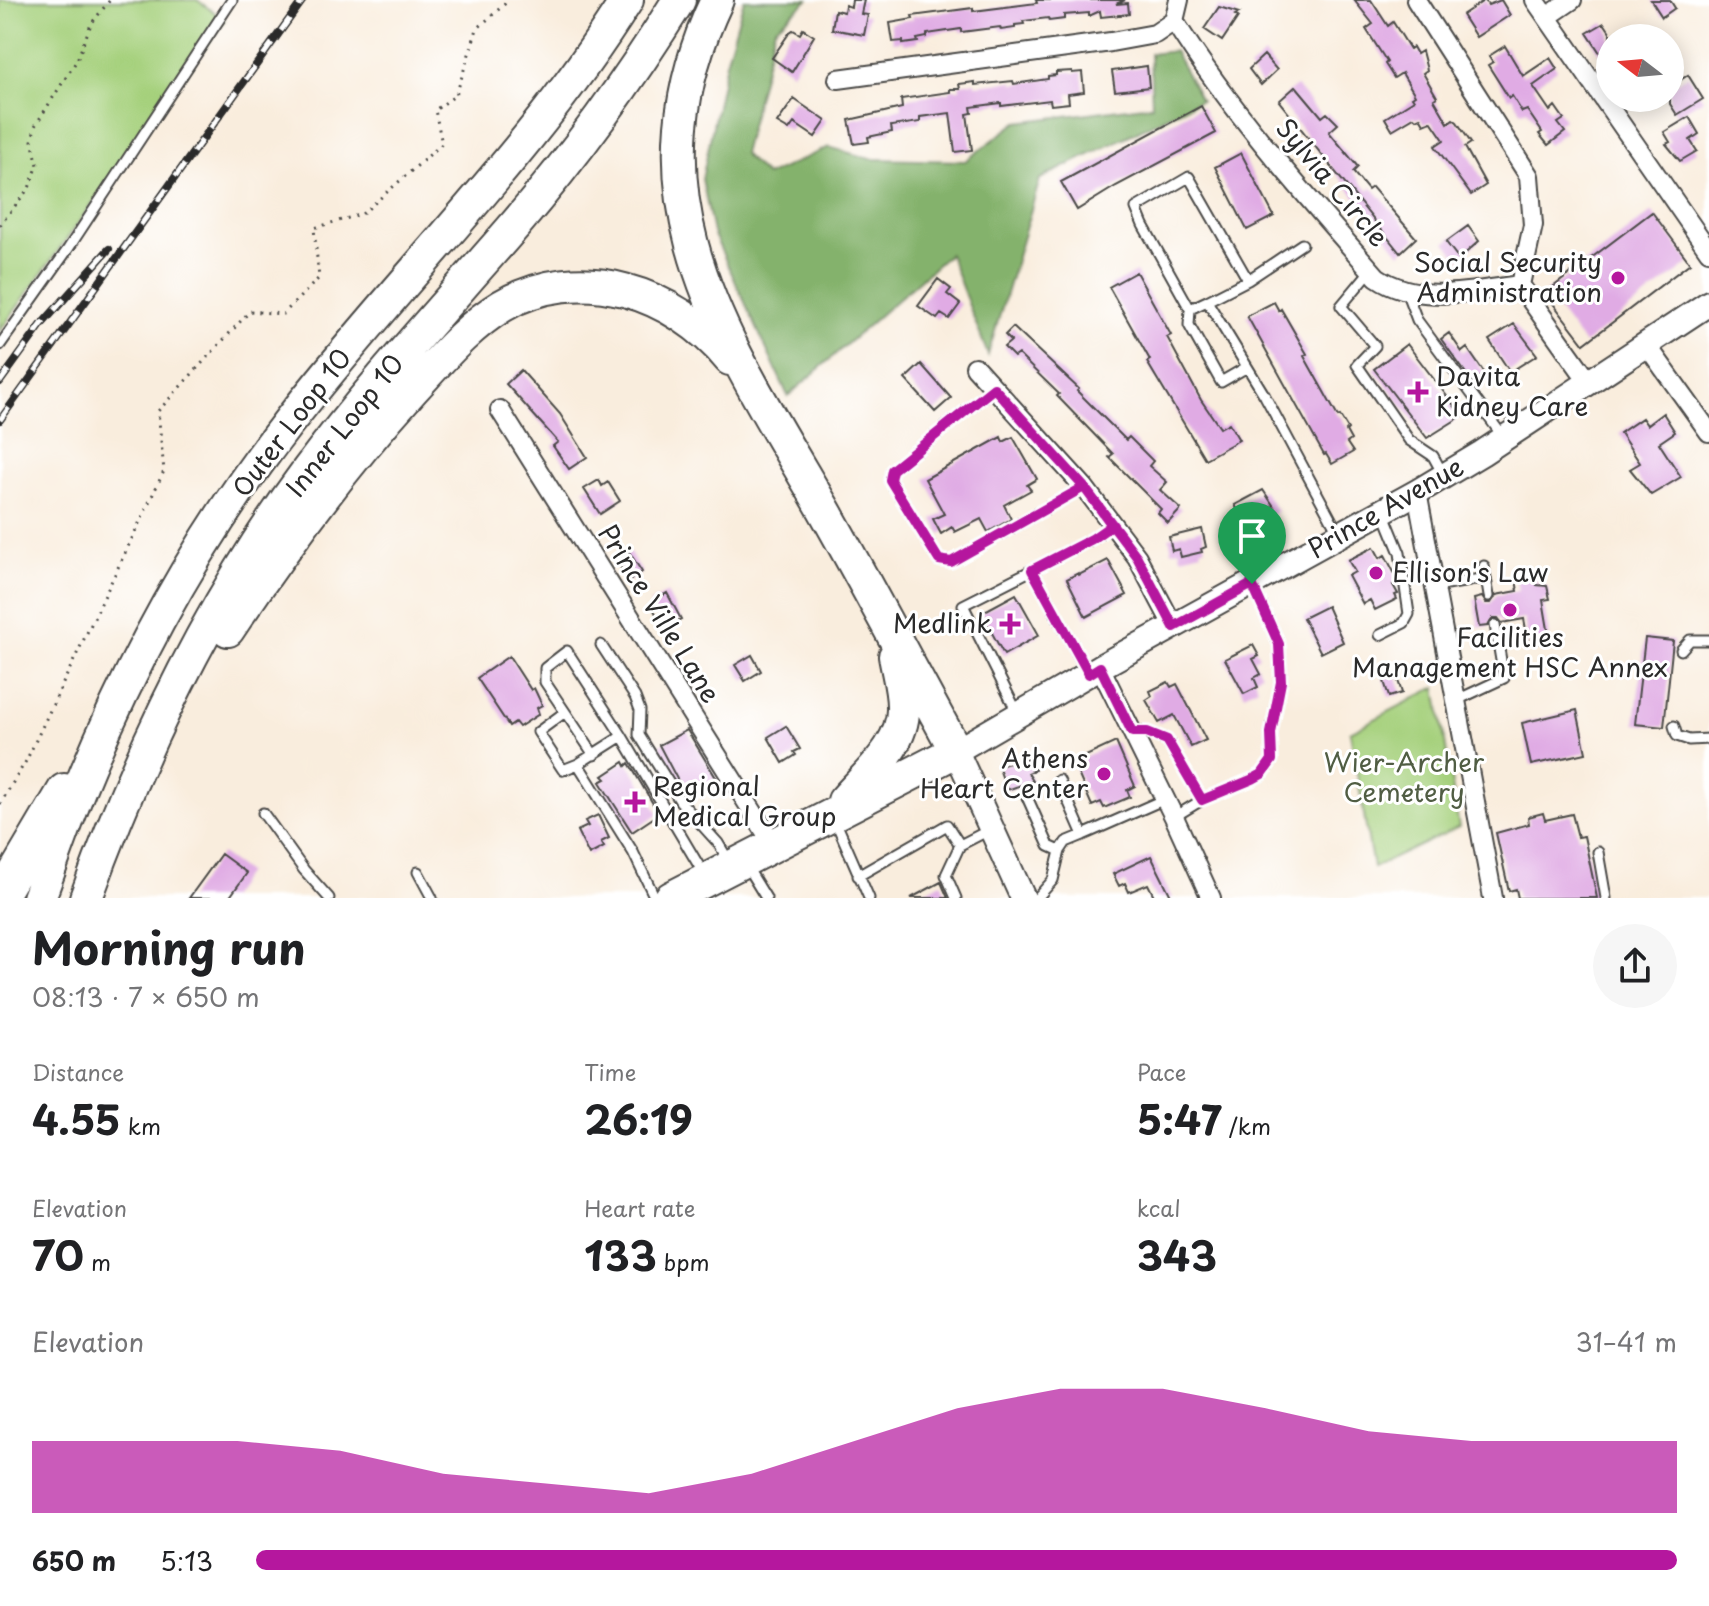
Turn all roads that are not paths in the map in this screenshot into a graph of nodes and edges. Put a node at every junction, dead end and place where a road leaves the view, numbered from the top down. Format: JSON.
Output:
{"nodes":[{"id":1,"x":232,"y":0,"type":"edge"},
{"id":2,"x":627,"y":0,"type":"edge"},
{"id":3,"x":679,"y":0,"type":"edge"},
{"id":4,"x":717,"y":0,"type":"edge"},
{"id":5,"x":1179,"y":0,"type":"edge"},
{"id":6,"x":1416,"y":0,"type":"edge"},
{"id":7,"x":1535,"y":0,"type":"edge"},
{"id":8,"x":1572,"y":0,"type":"edge"},
{"id":9,"x":1547,"y":17,"type":"junction"},
{"id":10,"x":1174,"y":21,"type":"junction"},
{"id":11,"x":838,"y":79,"type":"dead end"},
{"id":12,"x":1302,"y":244,"type":"dead end"},
{"id":13,"x":1709,"y":251,"type":"edge"},
{"id":14,"x":1371,"y":270,"type":"junction"},
{"id":15,"x":1248,"y":280,"type":"junction"},
{"id":16,"x":1520,"y":285,"type":"junction"},
{"id":17,"x":1406,"y":291,"type":"junction"},
{"id":18,"x":1207,"y":301,"type":"junction"},
{"id":19,"x":1709,"y":303,"type":"edge"},
{"id":20,"x":1190,"y":309,"type":"junction"},
{"id":21,"x":1646,"y":344,"type":"junction"},
{"id":22,"x":0,"y":345,"type":"edge"},
{"id":23,"x":975,"y":367,"type":"dead end"},
{"id":24,"x":1247,"y":367,"type":"junction"},
{"id":25,"x":1589,"y":382,"type":"junction"},
{"id":26,"x":751,"y":385,"type":"junction"},
{"id":27,"x":994,"y":388,"type":"junction"},
{"id":28,"x":500,"y":410,"type":"dead end"},
{"id":29,"x":1709,"y":432,"type":"edge"},
{"id":30,"x":1504,"y":438,"type":"junction"},
{"id":31,"x":1444,"y":476,"type":"junction"},
{"id":32,"x":1084,"y":487,"type":"junction"},
{"id":33,"x":1417,"y":492,"type":"junction"},
{"id":34,"x":1383,"y":511,"type":"junction"},
{"id":35,"x":1112,"y":525,"type":"junction"},
{"id":36,"x":1340,"y":535,"type":"junction"},
{"id":37,"x":1484,"y":566,"type":"dead end"},
{"id":38,"x":1032,"y":570,"type":"junction"},
{"id":39,"x":1486,"y":578,"type":"junction"},
{"id":40,"x":1252,"y":584,"type":"junction"},
{"id":41,"x":1435,"y":587,"type":"junction"},
{"id":42,"x":1489,"y":596,"type":"dead end"},
{"id":43,"x":1495,"y":625,"type":"dead end"},
{"id":44,"x":1174,"y":627,"type":"junction"},
{"id":45,"x":891,"y":629,"type":"junction"},
{"id":46,"x":1380,"y":635,"type":"dead end"},
{"id":47,"x":1709,"y":640,"type":"edge"},
{"id":48,"x":601,"y":645,"type":"dead end"},
{"id":49,"x":1681,"y":650,"type":"dead end"},
{"id":50,"x":1094,"y":670,"type":"junction"},
{"id":51,"x":121,"y":694,"type":"junction"},
{"id":52,"x":1457,"y":700,"type":"junction"},
{"id":53,"x":565,"y":712,"type":"junction"},
{"id":54,"x":1018,"y":715,"type":"junction"},
{"id":55,"x":1674,"y":726,"type":"dead end"},
{"id":56,"x":1132,"y":732,"type":"junction"},
{"id":57,"x":622,"y":736,"type":"junction"},
{"id":58,"x":1709,"y":739,"type":"edge"},
{"id":59,"x":956,"y":751,"type":"junction"},
{"id":60,"x":594,"y":755,"type":"junction"},
{"id":61,"x":578,"y":764,"type":"junction"},
{"id":62,"x":1059,"y":780,"type":"dead end"},
{"id":63,"x":1027,"y":797,"type":"dead end"},
{"id":64,"x":1165,"y":799,"type":"junction"},
{"id":65,"x":1202,"y":800,"type":"junction"},
{"id":66,"x":263,"y":813,"type":"dead end"},
{"id":67,"x":832,"y":814,"type":"junction"},
{"id":68,"x":1174,"y":817,"type":"junction"},
{"id":69,"x":111,"y":829,"type":"junction"},
{"id":70,"x":991,"y":829,"type":"junction"},
{"id":71,"x":1083,"y":835,"type":"junction"},
{"id":72,"x":773,"y":844,"type":"junction"},
{"id":73,"x":960,"y":845,"type":"junction"},
{"id":74,"x":1060,"y":851,"type":"junction"},
{"id":75,"x":1598,"y":852,"type":"dead end"},
{"id":76,"x":727,"y":869,"type":"junction"},
{"id":77,"x":418,"y":872,"type":"dead end"},
{"id":78,"x":858,"y":876,"type":"junction"},
{"id":79,"x":0,"y":898,"type":"edge"},
{"id":80,"x":39,"y":898,"type":"edge"},
{"id":81,"x":86,"y":898,"type":"edge"},
{"id":82,"x":329,"y":898,"type":"edge"},
{"id":83,"x":432,"y":898,"type":"edge"},
{"id":84,"x":655,"y":898,"type":"edge"},
{"id":85,"x":671,"y":898,"type":"edge"},
{"id":86,"x":766,"y":898,"type":"edge"},
{"id":87,"x":869,"y":898,"type":"edge"},
{"id":88,"x":956,"y":898,"type":"edge"},
{"id":89,"x":1023,"y":898,"type":"edge"},
{"id":90,"x":1037,"y":898,"type":"edge"},
{"id":91,"x":1211,"y":898,"type":"edge"},
{"id":92,"x":1493,"y":898,"type":"edge"},
{"id":93,"x":1606,"y":898,"type":"edge"}],
"edges":[{"from":1,"to":22,"type":"lane"},
{"from":2,"to":51,"type":"highway","name":"Outer Loop 10"},
{"from":3,"to":69,"type":"highway","name":"Inner Loop 10"},
{"from":4,"to":26,"type":"highway"},
{"from":5,"to":10,"type":"street"},
{"from":6,"to":16,"type":"street"},
{"from":7,"to":9,"type":"street"},
{"from":8,"to":9,"type":"street"},
{"from":9,"to":13,"type":"street"},
{"from":10,"to":11,"type":"street"},
{"from":10,"to":14,"type":"street","name":"Sylvia Circle"},
{"from":12,"to":15,"type":"lane"},
{"from":14,"to":17,"type":"street","name":"Sylvia Circle"},
{"from":14,"to":31,"type":"lane"},
{"from":15,"to":18,"type":"lane"},
{"from":15,"to":20,"type":"lane"},
{"from":16,"to":17,"type":"street","name":"Sylvia Circle"},
{"from":16,"to":25,"type":"street"},
{"from":17,"to":30,"type":"lane"},
{"from":18,"to":20,"type":"lane"},
{"from":18,"to":24,"type":"lane"},
{"from":19,"to":21,"type":"main road","name":"Prince Avenue"},
{"from":20,"to":24,"type":"lane"},
{"from":21,"to":25,"type":"main road","name":"Prince Avenue"},
{"from":21,"to":29,"type":"street"},
{"from":23,"to":27,"type":"street"},
{"from":24,"to":36,"type":"lane"},
{"from":25,"to":30,"type":"main road","name":"Prince Avenue"},
{"from":26,"to":45,"type":"highway"},
{"from":26,"to":69,"type":"highway"},
{"from":27,"to":32,"type":"street"},
{"from":27,"to":32,"type":"lane"},
{"from":28,"to":72,"type":"street","name":"Prince Ville Lane"},
{"from":30,"to":31,"type":"main road","name":"Prince Avenue"},
{"from":31,"to":33,"type":"main road","name":"Prince Avenue"},
{"from":32,"to":35,"type":"street"},
{"from":33,"to":34,"type":"main road","name":"Prince Avenue"},
{"from":33,"to":41,"type":"street"},
{"from":34,"to":36,"type":"main road","name":"Prince Avenue"},
{"from":34,"to":46,"type":"lane"},
{"from":35,"to":38,"type":"lane"},
{"from":35,"to":44,"type":"street"},
{"from":36,"to":40,"type":"main road","name":"Prince Avenue"},
{"from":37,"to":39,"type":"lane"},
{"from":38,"to":50,"type":"lane"},
{"from":38,"to":54,"type":"lane"},
{"from":39,"to":41,"type":"lane"},
{"from":39,"to":42,"type":"lane"},
{"from":40,"to":44,"type":"main road","name":"Prince Avenue"},
{"from":40,"to":65,"type":"lane"},
{"from":41,"to":52,"type":"street"},
{"from":43,"to":52,"type":"lane"},
{"from":44,"to":50,"type":"main road","name":"Prince Avenue"},
{"from":45,"to":59,"type":"highway"},
{"from":45,"to":67,"type":"highway"},
{"from":47,"to":49,"type":"lane"},
{"from":48,"to":76,"type":"lane"},
{"from":50,"to":54,"type":"main road","name":"Prince Avenue"},
{"from":50,"to":56,"type":"street"},
{"from":51,"to":79,"type":"highway"},
{"from":51,"to":80,"type":"highway","name":"Outer Loop 10"},
{"from":52,"to":92,"type":"street"},
{"from":53,"to":57,"type":"lane"},
{"from":53,"to":60,"type":"lane"},
{"from":53,"to":61,"type":"lane"},
{"from":54,"to":59,"type":"main road","name":"Prince Avenue"},
{"from":55,"to":58,"type":"lane"},
{"from":56,"to":64,"type":"street"},
{"from":56,"to":65,"type":"lane"},
{"from":57,"to":60,"type":"lane"},
{"from":57,"to":76,"type":"lane"},
{"from":59,"to":67,"type":"highway","name":"Prince Avenue"},
{"from":59,"to":70,"type":"main road"},
{"from":60,"to":61,"type":"lane"},
{"from":61,"to":84,"type":"lane"},
{"from":62,"to":71,"type":"lane"},
{"from":63,"to":74,"type":"lane"},
{"from":64,"to":68,"type":"street"},
{"from":64,"to":71,"type":"lane"},
{"from":65,"to":68,"type":"lane"},
{"from":66,"to":82,"type":"lane"},
{"from":67,"to":72,"type":"highway","name":"Prince Avenue"},
{"from":67,"to":78,"type":"lane"},
{"from":68,"to":91,"type":"street"},
{"from":69,"to":81,"type":"highway","name":"Inner Loop 10"},
{"from":70,"to":73,"type":"lane"},
{"from":70,"to":89,"type":"main road"},
{"from":71,"to":74,"type":"lane"},
{"from":72,"to":76,"type":"highway","name":"Prince Avenue"},
{"from":73,"to":78,"type":"lane"},
{"from":73,"to":88,"type":"lane"},
{"from":74,"to":90,"type":"lane"},
{"from":75,"to":93,"type":"lane"},
{"from":76,"to":85,"type":"highway","name":"Prince Avenue"},
{"from":76,"to":86,"type":"lane"},
{"from":77,"to":83,"type":"lane"},
{"from":78,"to":87,"type":"lane"}]}
